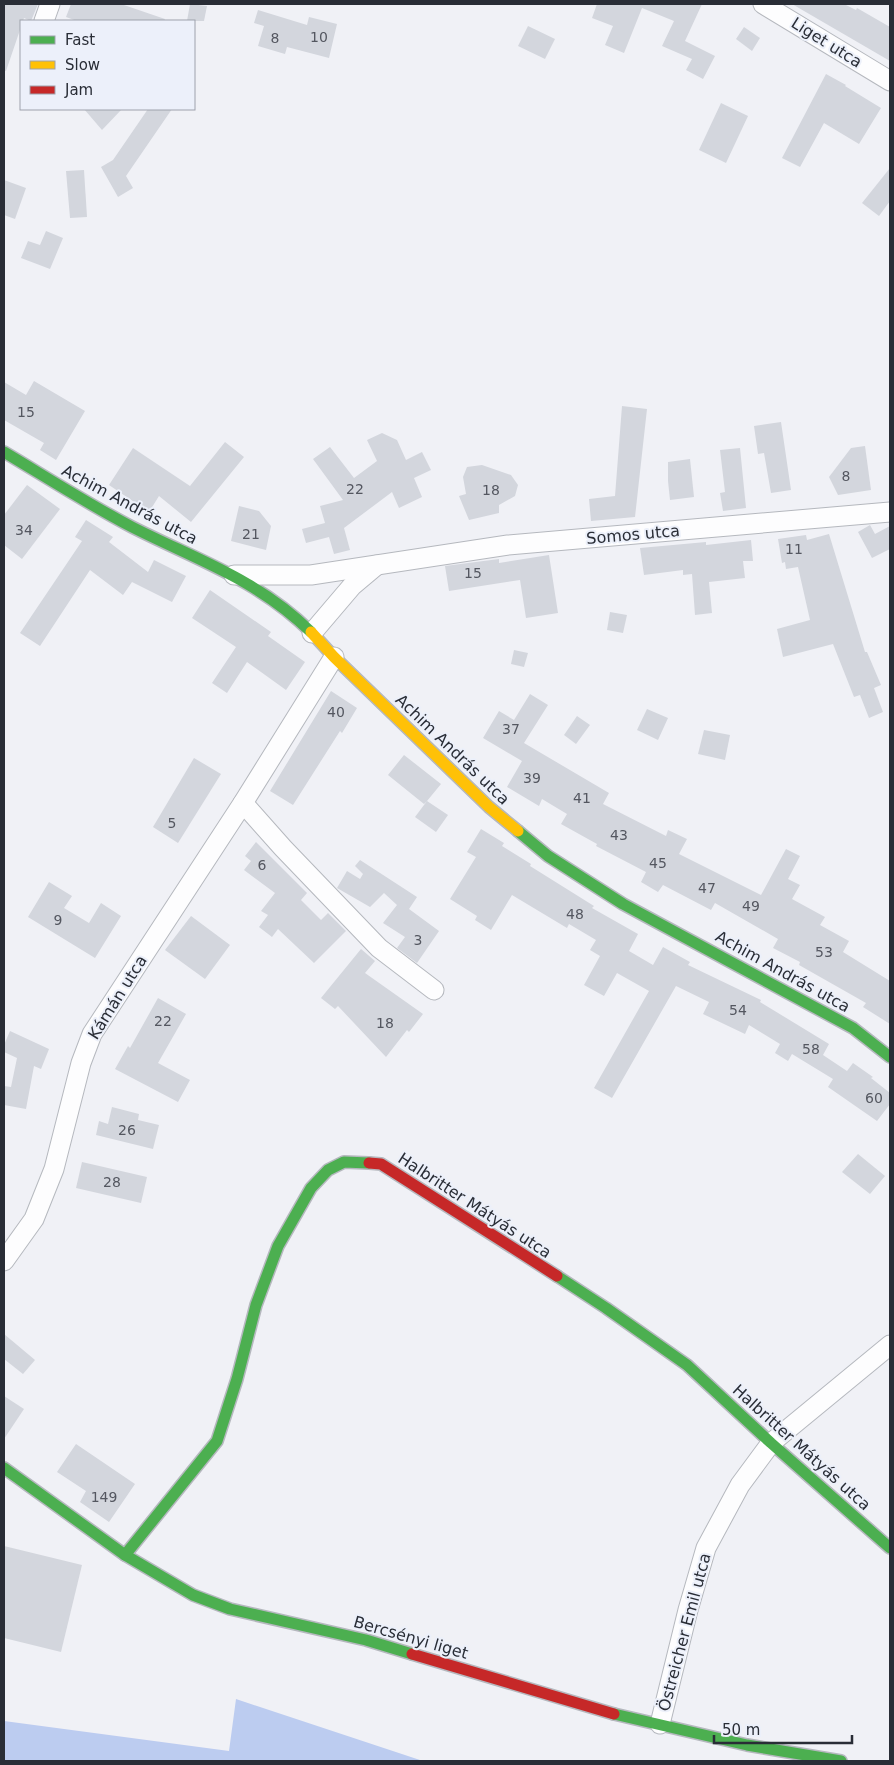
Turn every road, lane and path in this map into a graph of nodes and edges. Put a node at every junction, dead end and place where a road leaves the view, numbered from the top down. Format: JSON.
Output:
{"nodes":[{"id":1,"x":50,"y":4,"type":"edge"},
{"id":2,"x":766,"y":4,"type":"edge"},
{"id":3,"x":44,"y":20,"type":"edge"},
{"id":4,"x":890,"y":81,"type":"edge"},
{"id":5,"x":4,"y":452,"type":"edge"},
{"id":6,"x":890,"y":512,"type":"edge"},
{"id":7,"x":377,"y":565,"type":"junction"},
{"id":8,"x":231,"y":575,"type":"junction"},
{"id":9,"x":312,"y":633,"type":"junction"},
{"id":10,"x":334,"y":657,"type":"junction"},
{"id":11,"x":242,"y":803,"type":"junction"},
{"id":12,"x":434,"y":990,"type":"dead end"},
{"id":13,"x":890,"y":1057,"type":"edge"},
{"id":14,"x":4,"y":1261,"type":"edge"},
{"id":15,"x":890,"y":1345,"type":"edge"},
{"id":16,"x":771,"y":1443,"type":"junction"},
{"id":17,"x":4,"y":1468,"type":"edge"},
{"id":18,"x":890,"y":1548,"type":"edge"},
{"id":19,"x":125,"y":1555,"type":"junction"},
{"id":20,"x":660,"y":1724,"type":"junction"},
{"id":21,"x":841,"y":1761,"type":"edge"}],
"edges":[{"from":1,"to":3,"type":"street"},
{"from":2,"to":4,"type":"street","name":"Liget utca"},
{"from":5,"to":8,"type":"street","name":"Achim András utca"},
{"from":6,"to":7,"type":"street","name":"Somos utca"},
{"from":7,"to":8,"type":"street","name":"Somos utca"},
{"from":7,"to":9,"type":"street"},
{"from":8,"to":9,"type":"street","name":"Achim András utca"},
{"from":9,"to":10,"type":"street","name":"Achim András utca"},
{"from":10,"to":11,"type":"street","name":"Kámán utca"},
{"from":10,"to":13,"type":"street","name":"Achim András utca"},
{"from":11,"to":12,"type":"street"},
{"from":11,"to":14,"type":"street","name":"Kámán utca"},
{"from":15,"to":16,"type":"street","name":"Östreicher Emil utca"},
{"from":16,"to":18,"type":"street","name":"Halbritter Mátyás utca"},
{"from":16,"to":19,"type":"street","name":"Halbritter Mátyás utca"},
{"from":16,"to":20,"type":"street","name":"Östreicher Emil utca"},
{"from":17,"to":19,"type":"street","name":"Bercsényi liget"},
{"from":19,"to":20,"type":"street","name":"Bercsényi liget"},
{"from":20,"to":21,"type":"street","name":"Bercsényi liget"}]}
